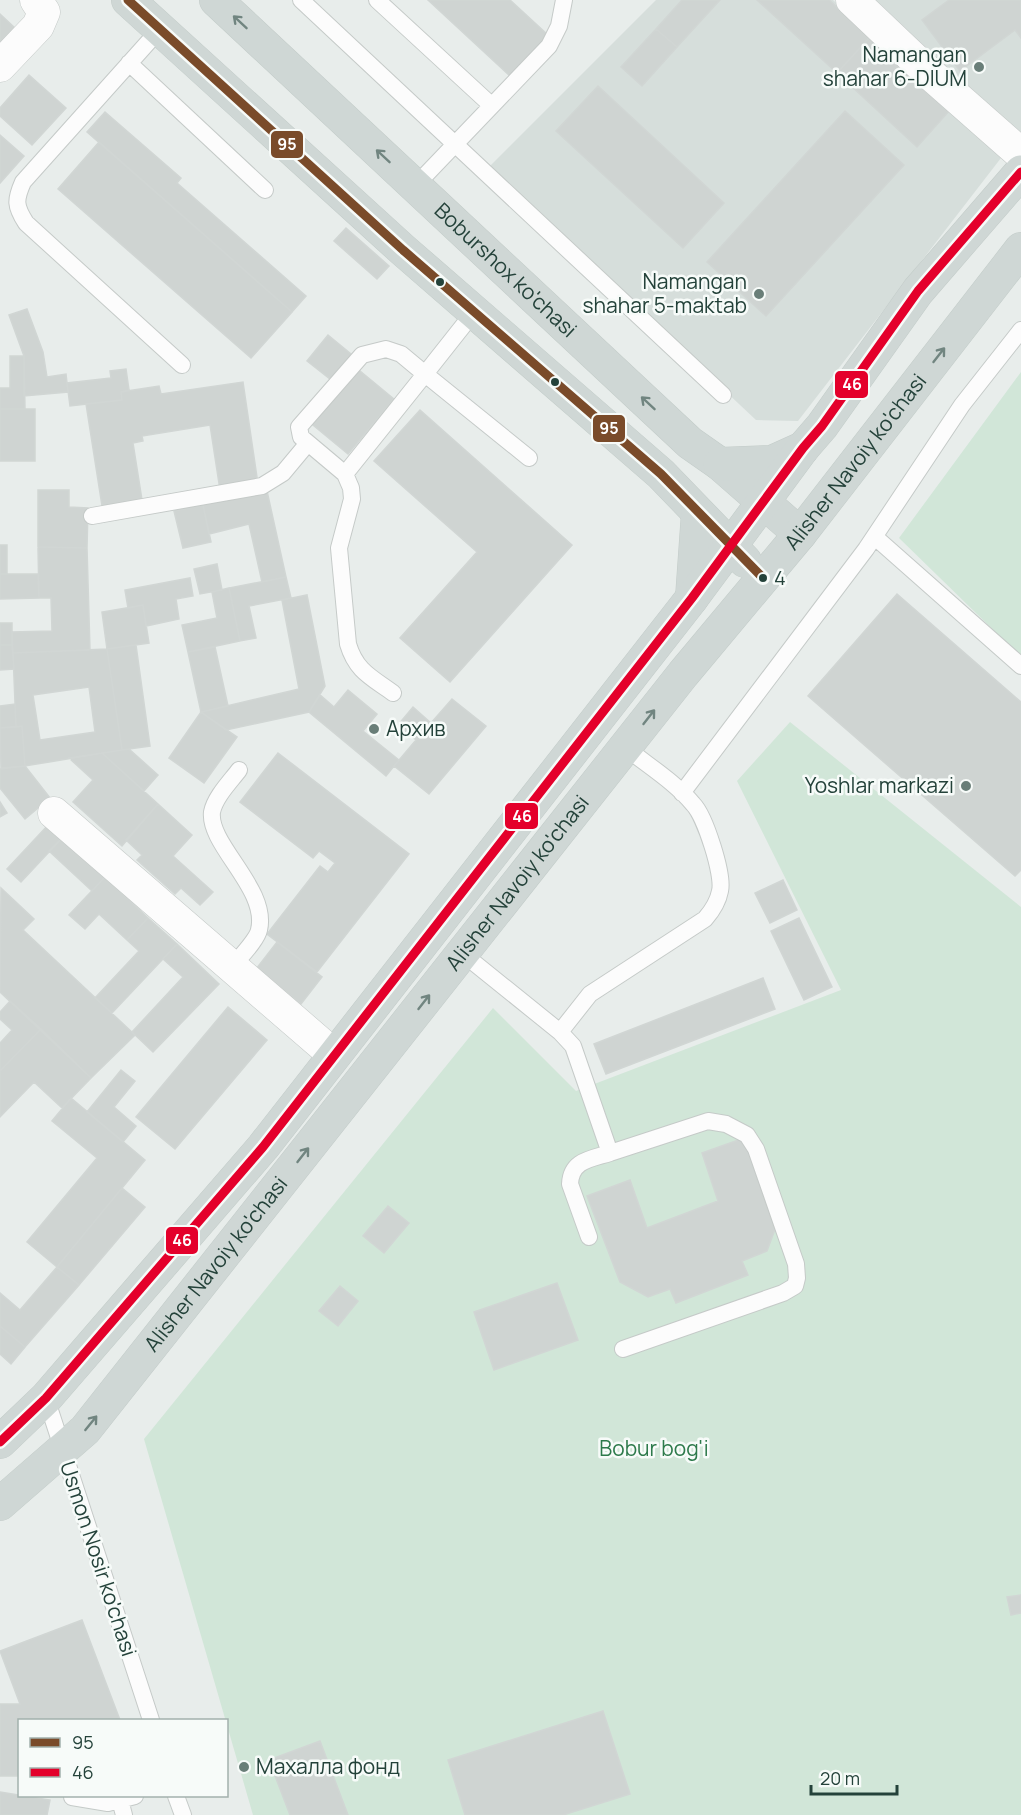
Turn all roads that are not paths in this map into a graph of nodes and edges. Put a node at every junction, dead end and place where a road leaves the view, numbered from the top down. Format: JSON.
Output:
{"nodes":[{"id":1,"x":36,"y":0,"type":"edge"},
{"id":2,"x":128,"y":0,"type":"edge"},
{"id":3,"x":216,"y":0,"type":"edge"},
{"id":4,"x":301,"y":0,"type":"edge"},
{"id":5,"x":377,"y":0,"type":"edge"},
{"id":6,"x":564,"y":0,"type":"edge"},
{"id":7,"x":852,"y":0,"type":"edge"},
{"id":8,"x":160,"y":29,"type":"junction"},
{"id":9,"x":129,"y":63,"type":"junction"},
{"id":10,"x":0,"y":66,"type":"edge"},
{"id":11,"x":491,"y":105,"type":"junction"},
{"id":12,"x":456,"y":143,"type":"junction"},
{"id":13,"x":1021,"y":154,"type":"edge"},
{"id":14,"x":1021,"y":172,"type":"edge"},
{"id":15,"x":415,"y":186,"type":"junction"},
{"id":16,"x":265,"y":190,"type":"dead end"},
{"id":17,"x":1021,"y":249,"type":"edge"},
{"id":18,"x":474,"y":312,"type":"junction"},
{"id":19,"x":1021,"y":330,"type":"edge"},
{"id":20,"x":182,"y":364,"type":"dead end"},
{"id":21,"x":425,"y":374,"type":"junction"},
{"id":22,"x":723,"y":395,"type":"dead end"},
{"id":23,"x":308,"y":443,"type":"junction"},
{"id":24,"x":803,"y":448,"type":"junction"},
{"id":25,"x":529,"y":458,"type":"dead end"},
{"id":26,"x":720,"y":464,"type":"junction"},
{"id":27,"x":345,"y":474,"type":"junction"},
{"id":28,"x":764,"y":502,"type":"junction"},
{"id":29,"x":698,"y":513,"type":"junction"},
{"id":30,"x":92,"y":516,"type":"dead end"},
{"id":31,"x":800,"y":534,"type":"junction"},
{"id":32,"x":875,"y":537,"type":"junction"},
{"id":33,"x":729,"y":546,"type":"junction"},
{"id":34,"x":763,"y":578,"type":"junction"},
{"id":35,"x":692,"y":598,"type":"junction"},
{"id":36,"x":1021,"y":666,"type":"edge"},
{"id":37,"x":393,"y":693,"type":"dead end"},
{"id":38,"x":625,"y":747,"type":"junction"},
{"id":39,"x":239,"y":770,"type":"dead end"},
{"id":40,"x":682,"y":793,"type":"junction"},
{"id":41,"x":54,"y":813,"type":"dead end"},
{"id":42,"x":462,"y":953,"type":"junction"},
{"id":43,"x":232,"y":967,"type":"junction"},
{"id":44,"x":560,"y":1032,"type":"junction"},
{"id":45,"x":334,"y":1055,"type":"junction"},
{"id":46,"x":610,"y":1153,"type":"junction"},
{"id":47,"x":589,"y":1238,"type":"dead end"},
{"id":48,"x":623,"y":1349,"type":"dead end"},
{"id":49,"x":46,"y":1398,"type":"junction"},
{"id":50,"x":0,"y":1442,"type":"edge"},
{"id":51,"x":61,"y":1450,"type":"junction"},
{"id":52,"x":0,"y":1504,"type":"edge"},
{"id":53,"x":151,"y":1719,"type":"edge"},
{"id":54,"x":72,"y":1797,"type":"edge"},
{"id":55,"x":176,"y":1797,"type":"edge"},
{"id":56,"x":126,"y":1803,"type":"edge"},
{"id":57,"x":183,"y":1815,"type":"edge"}],
"edges":[{"from":1,"to":10,"type":"street"},
{"from":2,"to":8,"type":"main road"},
{"from":15,"to":3,"type":"main road","name":"Boburshox ko'chasi","one_way":true},
{"from":4,"to":12,"type":"lane"},
{"from":5,"to":11,"type":"lane"},
{"from":6,"to":11,"type":"lane"},
{"from":7,"to":13,"type":"street"},
{"from":8,"to":9,"type":"lane"},
{"from":8,"to":18,"type":"main road"},
{"from":9,"to":16,"type":"lane"},
{"from":9,"to":20,"type":"lane"},
{"from":11,"to":12,"type":"lane"},
{"from":12,"to":15,"type":"lane"},
{"from":12,"to":22,"type":"lane"},
{"from":14,"to":24,"type":"main road"},
{"from":26,"to":15,"type":"main road","name":"Boburshox ko'chasi","one_way":true},
{"from":31,"to":17,"type":"main road","name":"Alisher Navoiy ko'chasi","one_way":true},
{"from":18,"to":21,"type":"lane"},
{"from":18,"to":29,"type":"main road"},
{"from":19,"to":32,"type":"lane"},
{"from":21,"to":23,"type":"lane"},
{"from":21,"to":25,"type":"lane"},
{"from":21,"to":27,"type":"lane"},
{"from":23,"to":27,"type":"lane"},
{"from":23,"to":30,"type":"lane"},
{"from":24,"to":26,"type":"main road"},
{"from":24,"to":28,"type":"main road"},
{"from":26,"to":28,"type":"main road","name":"Boburshox ko'chasi"},
{"from":27,"to":37,"type":"lane"},
{"from":28,"to":31,"type":"main road","name":"Boburshox ko'chasi"},
{"from":28,"to":33,"type":"main road"},
{"from":29,"to":33,"type":"main road"},
{"from":29,"to":35,"type":"main road"},
{"from":31,"to":34,"type":"main road","name":"Alisher Navoiy ko'chasi"},
{"from":32,"to":36,"type":"lane"},
{"from":32,"to":40,"type":"lane"},
{"from":33,"to":34,"type":"main road"},
{"from":33,"to":35,"type":"main road"},
{"from":38,"to":34,"type":"main road","name":"Alisher Navoiy ko'chasi","one_way":true},
{"from":35,"to":45,"type":"main road"},
{"from":38,"to":40,"type":"lane"},
{"from":38,"to":42,"type":"main road","name":"Alisher Navoiy ko'chasi"},
{"from":39,"to":43,"type":"lane"},
{"from":40,"to":44,"type":"lane"},
{"from":41,"to":43,"type":"street"},
{"from":42,"to":44,"type":"lane"},
{"from":51,"to":42,"type":"main road","name":"Alisher Navoiy ko'chasi","one_way":true},
{"from":43,"to":45,"type":"street"},
{"from":44,"to":46,"type":"lane"},
{"from":45,"to":49,"type":"main road"},
{"from":46,"to":47,"type":"lane"},
{"from":46,"to":48,"type":"lane"},
{"from":49,"to":50,"type":"main road"},
{"from":49,"to":51,"type":"lane","name":"Usmon Nosir ko'chasi"},
{"from":51,"to":52,"type":"main road","name":"Alisher Navoiy ko'chasi"},
{"from":51,"to":53,"type":"lane","name":"Usmon Nosir ko'chasi"},
{"from":54,"to":56,"type":"lane"},
{"from":55,"to":57,"type":"lane"}]}
